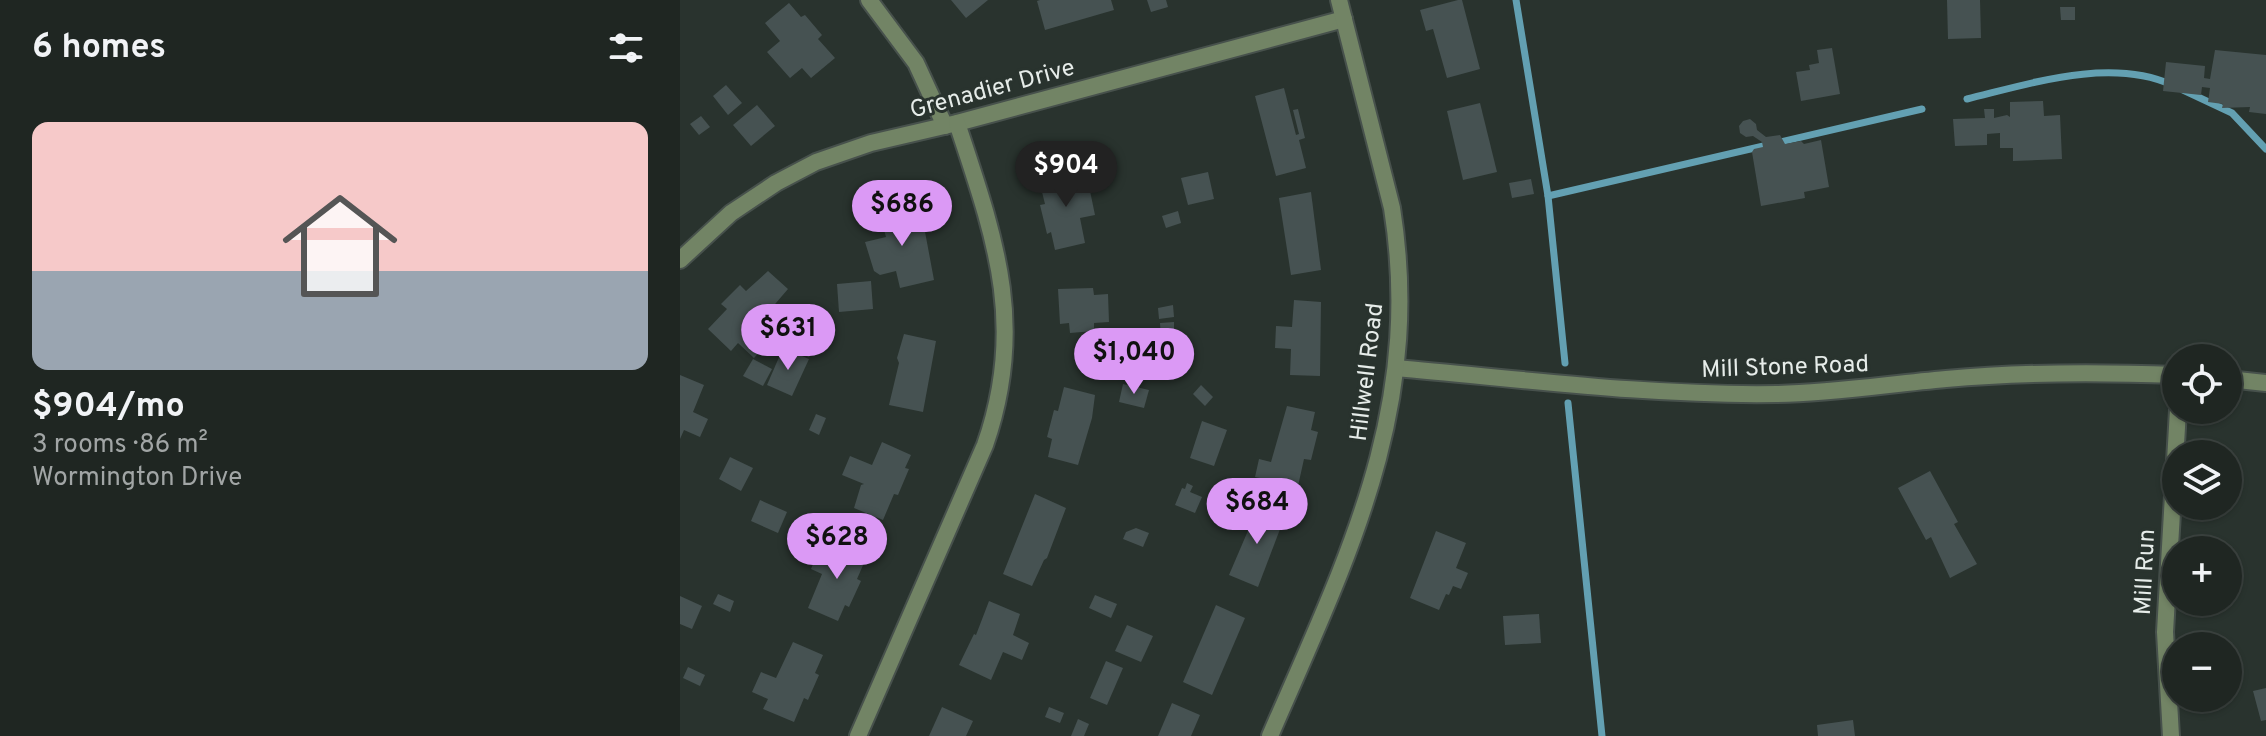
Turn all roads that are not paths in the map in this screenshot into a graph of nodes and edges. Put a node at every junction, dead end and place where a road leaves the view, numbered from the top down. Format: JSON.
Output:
{"nodes":[{"id":1,"x":869,"y":0,"type":"edge"},
{"id":2,"x":1339,"y":0,"type":"edge"},
{"id":3,"x":1344,"y":19,"type":"junction"},
{"id":4,"x":951,"y":125,"type":"junction"},
{"id":5,"x":680,"y":260,"type":"edge"},
{"id":6,"x":1396,"y":368,"type":"junction"},
{"id":7,"x":2162,"y":375,"type":"edge"},
{"id":8,"x":2242,"y":380,"type":"edge"},
{"id":9,"x":2266,"y":383,"type":"edge"},
{"id":10,"x":2177,"y":424,"type":"edge"},
{"id":11,"x":858,"y":736,"type":"edge"},
{"id":12,"x":1270,"y":736,"type":"edge"},
{"id":13,"x":2171,"y":736,"type":"edge"}],
"edges":[{"from":1,"to":4,"type":"street"},
{"from":2,"to":3,"type":"street","name":"Hillwell Road"},
{"from":3,"to":4,"type":"street","name":"Grenadier Drive"},
{"from":3,"to":6,"type":"street","name":"Hillwell Road"},
{"from":4,"to":5,"type":"street","name":"Grenadier Drive"},
{"from":4,"to":11,"type":"street"},
{"from":6,"to":7,"type":"street","name":"Mill Stone Road"},
{"from":6,"to":12,"type":"street","name":"Hillwell Road"},
{"from":8,"to":9,"type":"street"},
{"from":10,"to":13,"type":"street","name":"Mill Run"}]}
